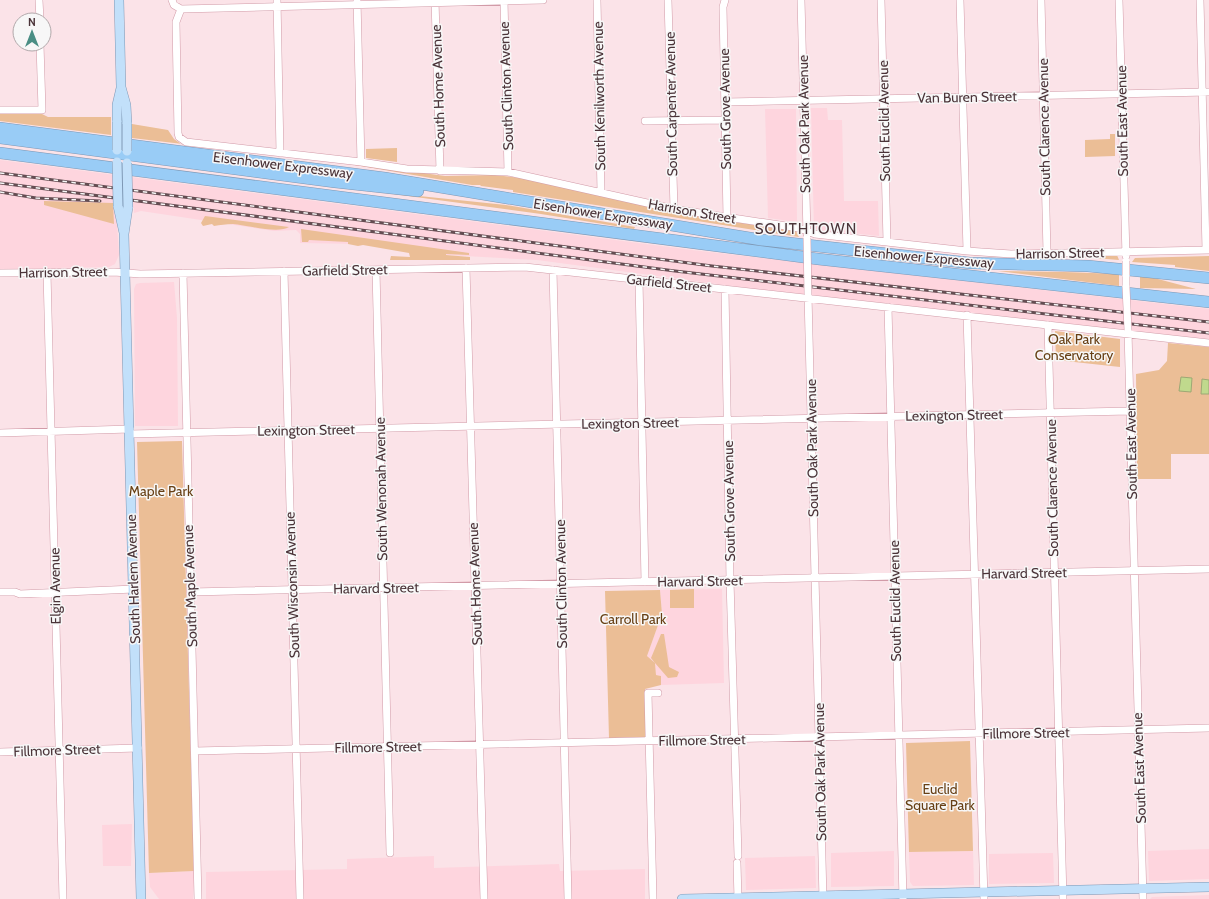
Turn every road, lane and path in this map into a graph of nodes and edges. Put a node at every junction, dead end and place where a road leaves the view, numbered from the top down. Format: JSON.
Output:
{"nodes":[{"id":1,"x":39,"y":0,"type":"edge"},
{"id":2,"x":119,"y":0,"type":"edge"},
{"id":3,"x":172,"y":0,"type":"edge"},
{"id":4,"x":504,"y":0,"type":"edge"},
{"id":5,"x":542,"y":0,"type":"edge"},
{"id":6,"x":597,"y":0,"type":"edge"},
{"id":7,"x":668,"y":0,"type":"edge"},
{"id":8,"x":801,"y":0,"type":"edge"},
{"id":9,"x":881,"y":0,"type":"edge"},
{"id":10,"x":960,"y":0,"type":"edge"},
{"id":11,"x":1040,"y":0,"type":"edge"},
{"id":12,"x":1120,"y":0,"type":"edge"},
{"id":13,"x":1200,"y":0,"type":"edge"},
{"id":14,"x":436,"y":1,"type":"edge"},
{"id":15,"x":357,"y":2,"type":"edge"},
{"id":16,"x":277,"y":3,"type":"edge"},
{"id":17,"x":724,"y":3,"type":"edge"},
{"id":18,"x":180,"y":4,"type":"edge"},
{"id":19,"x":40,"y":12,"type":"edge"},
{"id":20,"x":40,"y":52,"type":"edge"},
{"id":21,"x":121,"y":87,"type":"junction"},
{"id":22,"x":1205,"y":92,"type":"edge"},
{"id":23,"x":1122,"y":94,"type":"junction"},
{"id":24,"x":1042,"y":96,"type":"junction"},
{"id":25,"x":963,"y":97,"type":"junction"},
{"id":26,"x":883,"y":99,"type":"junction"},
{"id":27,"x":804,"y":101,"type":"junction"},
{"id":28,"x":725,"y":102,"type":"junction"},
{"id":29,"x":0,"y":110,"type":"edge"},
{"id":30,"x":671,"y":120,"type":"junction"},
{"id":31,"x":726,"y":120,"type":"junction"},
{"id":32,"x":645,"y":121,"type":"dead end"},
{"id":33,"x":0,"y":128,"type":"edge"},
{"id":34,"x":0,"y":138,"type":"edge"},
{"id":35,"x":0,"y":144,"type":"edge"},
{"id":36,"x":0,"y":153,"type":"edge"},
{"id":37,"x":280,"y":153,"type":"junction"},
{"id":38,"x":122,"y":156,"type":"junction"},
{"id":39,"x":361,"y":162,"type":"junction"},
{"id":40,"x":440,"y":171,"type":"junction"},
{"id":41,"x":508,"y":172,"type":"junction"},
{"id":42,"x":462,"y":191,"type":"junction"},
{"id":43,"x":601,"y":192,"type":"junction"},
{"id":44,"x":387,"y":204,"type":"junction"},
{"id":45,"x":674,"y":209,"type":"junction"},
{"id":46,"x":727,"y":218,"type":"junction"},
{"id":47,"x":124,"y":234,"type":"junction"},
{"id":48,"x":807,"y":234,"type":"junction"},
{"id":49,"x":887,"y":242,"type":"junction"},
{"id":50,"x":1207,"y":250,"type":"edge"},
{"id":51,"x":967,"y":251,"type":"junction"},
{"id":52,"x":1126,"y":252,"type":"junction"},
{"id":53,"x":1047,"y":253,"type":"junction"},
{"id":54,"x":466,"y":268,"type":"junction"},
{"id":55,"x":376,"y":270,"type":"junction"},
{"id":56,"x":553,"y":270,"type":"junction"},
{"id":57,"x":284,"y":271,"type":"junction"},
{"id":58,"x":47,"y":273,"type":"junction"},
{"id":59,"x":126,"y":273,"type":"junction"},
{"id":60,"x":183,"y":273,"type":"junction"},
{"id":61,"x":0,"y":274,"type":"edge"},
{"id":62,"x":1209,"y":278,"type":"edge"},
{"id":63,"x":639,"y":279,"type":"junction"},
{"id":64,"x":725,"y":289,"type":"junction"},
{"id":65,"x":808,"y":297,"type":"junction"},
{"id":66,"x":1209,"y":302,"type":"edge"},
{"id":67,"x":888,"y":307,"type":"junction"},
{"id":68,"x":967,"y":315,"type":"junction"},
{"id":69,"x":1048,"y":325,"type":"junction"},
{"id":70,"x":1128,"y":332,"type":"junction"},
{"id":71,"x":1209,"y":343,"type":"edge"},
{"id":72,"x":1130,"y":411,"type":"junction"},
{"id":73,"x":1050,"y":413,"type":"junction"},
{"id":74,"x":970,"y":415,"type":"junction"},
{"id":75,"x":891,"y":417,"type":"junction"},
{"id":76,"x":811,"y":418,"type":"junction"},
{"id":77,"x":727,"y":420,"type":"junction"},
{"id":78,"x":640,"y":422,"type":"junction"},
{"id":79,"x":557,"y":424,"type":"junction"},
{"id":80,"x":470,"y":426,"type":"junction"},
{"id":81,"x":380,"y":428,"type":"junction"},
{"id":82,"x":288,"y":430,"type":"junction"},
{"id":83,"x":51,"y":432,"type":"junction"},
{"id":84,"x":130,"y":432,"type":"junction"},
{"id":85,"x":0,"y":433,"type":"edge"},
{"id":86,"x":186,"y":433,"type":"junction"},
{"id":87,"x":1209,"y":569,"type":"edge"},
{"id":88,"x":1134,"y":570,"type":"junction"},
{"id":89,"x":1054,"y":572,"type":"junction"},
{"id":90,"x":975,"y":574,"type":"junction"},
{"id":91,"x":895,"y":576,"type":"junction"},
{"id":92,"x":816,"y":578,"type":"junction"},
{"id":93,"x":730,"y":580,"type":"junction"},
{"id":94,"x":645,"y":582,"type":"junction"},
{"id":95,"x":561,"y":584,"type":"junction"},
{"id":96,"x":475,"y":586,"type":"junction"},
{"id":97,"x":384,"y":588,"type":"junction"},
{"id":98,"x":134,"y":589,"type":"junction"},
{"id":99,"x":55,"y":590,"type":"junction"},
{"id":100,"x":292,"y":590,"type":"junction"},
{"id":101,"x":0,"y":592,"type":"edge"},
{"id":102,"x":191,"y":592,"type":"junction"},
{"id":103,"x":658,"y":693,"type":"dead end"},
{"id":104,"x":1209,"y":728,"type":"edge"},
{"id":105,"x":1138,"y":730,"type":"junction"},
{"id":106,"x":1058,"y":732,"type":"junction"},
{"id":107,"x":979,"y":734,"type":"junction"},
{"id":108,"x":899,"y":735,"type":"junction"},
{"id":109,"x":819,"y":737,"type":"junction"},
{"id":110,"x":735,"y":739,"type":"junction"},
{"id":111,"x":649,"y":741,"type":"junction"},
{"id":112,"x":564,"y":743,"type":"junction"},
{"id":113,"x":480,"y":745,"type":"junction"},
{"id":114,"x":388,"y":747,"type":"junction"},
{"id":115,"x":138,"y":748,"type":"junction"},
{"id":116,"x":296,"y":749,"type":"junction"},
{"id":117,"x":59,"y":750,"type":"junction"},
{"id":118,"x":0,"y":752,"type":"edge"},
{"id":119,"x":195,"y":752,"type":"junction"},
{"id":120,"x":390,"y":853,"type":"dead end"},
{"id":121,"x":1209,"y":887,"type":"edge"},
{"id":122,"x":1142,"y":889,"type":"junction"},
{"id":123,"x":1062,"y":895,"type":"edge"},
{"id":124,"x":984,"y":896,"type":"edge"},
{"id":125,"x":823,"y":897,"type":"edge"},
{"id":126,"x":903,"y":897,"type":"edge"},
{"id":127,"x":738,"y":898,"type":"edge"},
{"id":128,"x":63,"y":899,"type":"edge"},
{"id":129,"x":141,"y":899,"type":"edge"},
{"id":130,"x":198,"y":899,"type":"edge"},
{"id":131,"x":300,"y":899,"type":"edge"},
{"id":132,"x":484,"y":899,"type":"edge"},
{"id":133,"x":568,"y":899,"type":"edge"},
{"id":134,"x":653,"y":899,"type":"edge"},
{"id":135,"x":682,"y":899,"type":"edge"},
{"id":136,"x":1143,"y":899,"type":"edge"}],
"edges":[{"from":1,"to":19,"type":"street"},
{"from":2,"to":21,"type":"main road","name":"South Harlem Avenue"},
{"from":3,"to":18,"type":"street"},
{"from":4,"to":5,"type":"street"},
{"from":4,"to":14,"type":"street"},
{"from":4,"to":41,"type":"street","name":"South Clinton Avenue"},
{"from":6,"to":43,"type":"street","name":"South Kenilworth Avenue"},
{"from":7,"to":30,"type":"street","name":"South Carpenter Avenue"},
{"from":8,"to":27,"type":"street","name":"South Oak Park Avenue"},
{"from":9,"to":26,"type":"street","name":"South Euclid Avenue"},
{"from":10,"to":25,"type":"street"},
{"from":11,"to":24,"type":"street","name":"South Clarence Avenue"},
{"from":12,"to":23,"type":"street","name":"South East Avenue"},
{"from":13,"to":22,"type":"street"},
{"from":14,"to":15,"type":"street"},
{"from":14,"to":40,"type":"street","name":"South Home Avenue"},
{"from":15,"to":16,"type":"street"},
{"from":15,"to":39,"type":"street"},
{"from":16,"to":18,"type":"street"},
{"from":16,"to":37,"type":"street"},
{"from":17,"to":28,"type":"street","name":"South Grove Avenue"},
{"from":18,"to":37,"type":"street","name":"Harrison Street"},
{"from":20,"to":29,"type":"street"},
{"from":21,"to":38,"type":"main road","name":"South Harlem Avenue","bridge":true},
{"from":21,"to":38,"type":"main road","name":"South Harlem Avenue","bridge":true},
{"from":22,"to":23,"type":"street","name":"Van Buren Street"},
{"from":22,"to":50,"type":"street"},
{"from":23,"to":24,"type":"street","name":"Van Buren Street"},
{"from":23,"to":52,"type":"street","name":"South East Avenue"},
{"from":24,"to":25,"type":"street","name":"Van Buren Street"},
{"from":24,"to":53,"type":"street","name":"South Clarence Avenue"},
{"from":25,"to":26,"type":"street","name":"Van Buren Street"},
{"from":25,"to":51,"type":"street"},
{"from":26,"to":27,"type":"street","name":"Van Buren Street"},
{"from":26,"to":49,"type":"street","name":"South Euclid Avenue"},
{"from":27,"to":28,"type":"street","name":"Van Buren Street"},
{"from":27,"to":48,"type":"street","name":"South Oak Park Avenue"},
{"from":28,"to":31,"type":"street","name":"South Grove Avenue"},
{"from":30,"to":31,"type":"street"},
{"from":30,"to":32,"type":"street"},
{"from":30,"to":45,"type":"street","name":"South Carpenter Avenue"},
{"from":31,"to":46,"type":"street","name":"South Grove Avenue"},
{"from":33,"to":42,"type":"highway","name":"Eisenhower Expressway"},
{"from":34,"to":38,"type":"highway"},
{"from":35,"to":38,"type":"highway"},
{"from":36,"to":44,"type":"highway","name":"Eisenhower Expressway"},
{"from":37,"to":39,"type":"street","name":"Harrison Street"},
{"from":38,"to":42,"type":"highway"},
{"from":38,"to":44,"type":"highway"},
{"from":38,"to":47,"type":"main road","name":"South Harlem Avenue","bridge":true},
{"from":38,"to":47,"type":"main road","name":"South Harlem Avenue","bridge":true},
{"from":39,"to":40,"type":"street","name":"Harrison Street"},
{"from":40,"to":41,"type":"street","name":"Harrison Street"},
{"from":41,"to":43,"type":"street","name":"Harrison Street"},
{"from":42,"to":62,"type":"highway","name":"Eisenhower Expressway"},
{"from":43,"to":45,"type":"street","name":"Harrison Street"},
{"from":44,"to":66,"type":"highway","name":"Eisenhower Expressway"},
{"from":45,"to":46,"type":"street","name":"Harrison Street"},
{"from":46,"to":48,"type":"street","name":"Harrison Street"},
{"from":47,"to":59,"type":"main road","name":"South Harlem Avenue"},
{"from":48,"to":49,"type":"street","name":"Harrison Street"},
{"from":48,"to":65,"type":"street","name":"South Oak Park Avenue","bridge":true},
{"from":49,"to":51,"type":"street","name":"Harrison Street"},
{"from":50,"to":52,"type":"street","name":"Harrison Street"},
{"from":51,"to":53,"type":"street","name":"Harrison Street"},
{"from":52,"to":53,"type":"street","name":"Harrison Street"},
{"from":52,"to":70,"type":"street","name":"South East Avenue","bridge":true},
{"from":54,"to":55,"type":"street","name":"Garfield Street"},
{"from":54,"to":56,"type":"street","name":"Garfield Street"},
{"from":54,"to":80,"type":"street","name":"South Home Avenue"},
{"from":55,"to":57,"type":"street","name":"Garfield Street"},
{"from":55,"to":81,"type":"street","name":"South Wenonah Avenue"},
{"from":56,"to":63,"type":"street","name":"Garfield Street"},
{"from":56,"to":79,"type":"street","name":"South Clinton Avenue"},
{"from":57,"to":60,"type":"street","name":"Garfield Street"},
{"from":57,"to":82,"type":"street","name":"South Wisconsin Avenue"},
{"from":58,"to":59,"type":"street","name":"Harrison Street"},
{"from":58,"to":61,"type":"street","name":"Harrison Street"},
{"from":58,"to":83,"type":"street","name":"Elgin Avenue"},
{"from":59,"to":60,"type":"street","name":"Garfield Street"},
{"from":59,"to":84,"type":"main road","name":"South Harlem Avenue"},
{"from":60,"to":86,"type":"street","name":"South Maple Avenue"},
{"from":63,"to":64,"type":"street","name":"Garfield Street"},
{"from":63,"to":78,"type":"street"},
{"from":64,"to":65,"type":"street","name":"Garfield Street"},
{"from":64,"to":77,"type":"street","name":"South Grove Avenue"},
{"from":65,"to":67,"type":"street","name":"Garfield Street"},
{"from":65,"to":76,"type":"street","name":"South Oak Park Avenue"},
{"from":67,"to":68,"type":"street","name":"Garfield Street"},
{"from":67,"to":75,"type":"street","name":"South Euclid Avenue"},
{"from":68,"to":69,"type":"street","name":"Garfield Street"},
{"from":68,"to":74,"type":"street"},
{"from":69,"to":70,"type":"street","name":"Garfield Street"},
{"from":69,"to":73,"type":"street","name":"South Clarence Avenue"},
{"from":70,"to":71,"type":"street","name":"Garfield Street"},
{"from":70,"to":72,"type":"street","name":"South East Avenue"},
{"from":72,"to":73,"type":"street","name":"Lexington Street"},
{"from":72,"to":88,"type":"street","name":"South East Avenue"},
{"from":73,"to":74,"type":"street","name":"Lexington Street"},
{"from":73,"to":89,"type":"street","name":"South Clarence Avenue"},
{"from":74,"to":75,"type":"street","name":"Lexington Street"},
{"from":74,"to":90,"type":"street"},
{"from":75,"to":76,"type":"street","name":"Lexington Street"},
{"from":75,"to":91,"type":"street","name":"South Euclid Avenue"},
{"from":76,"to":77,"type":"street","name":"Lexington Street"},
{"from":76,"to":92,"type":"street","name":"South Oak Park Avenue"},
{"from":77,"to":78,"type":"street","name":"Lexington Street"},
{"from":77,"to":93,"type":"street","name":"South Grove Avenue"},
{"from":78,"to":79,"type":"street","name":"Lexington Street"},
{"from":78,"to":94,"type":"street"},
{"from":79,"to":80,"type":"street","name":"Lexington Street"},
{"from":79,"to":95,"type":"street","name":"South Clinton Avenue"},
{"from":80,"to":81,"type":"street","name":"Lexington Street"},
{"from":80,"to":96,"type":"street","name":"South Home Avenue"},
{"from":81,"to":82,"type":"street","name":"Lexington Street"},
{"from":81,"to":97,"type":"street","name":"South Wenonah Avenue"},
{"from":82,"to":86,"type":"street","name":"Lexington Street"},
{"from":82,"to":100,"type":"street","name":"South Wisconsin Avenue"},
{"from":83,"to":84,"type":"street","name":"Lexington Street"},
{"from":83,"to":85,"type":"street","name":"Lexington Street"},
{"from":83,"to":99,"type":"street","name":"Elgin Avenue"},
{"from":84,"to":86,"type":"street","name":"Lexington Street"},
{"from":84,"to":98,"type":"main road","name":"South Harlem Avenue"},
{"from":86,"to":102,"type":"street","name":"South Maple Avenue"},
{"from":87,"to":88,"type":"street","name":"Harvard Street"},
{"from":88,"to":89,"type":"street","name":"Harvard Street"},
{"from":88,"to":105,"type":"street","name":"South East Avenue"},
{"from":89,"to":90,"type":"street","name":"Harvard Street"},
{"from":89,"to":106,"type":"street","name":"South Clarence Avenue"},
{"from":90,"to":91,"type":"street","name":"Harvard Street"},
{"from":90,"to":107,"type":"street"},
{"from":91,"to":92,"type":"street","name":"Harvard Street"},
{"from":91,"to":108,"type":"street","name":"South Euclid Avenue"},
{"from":92,"to":93,"type":"street","name":"Harvard Street"},
{"from":92,"to":109,"type":"street","name":"South Oak Park Avenue"},
{"from":93,"to":94,"type":"street","name":"Harvard Street"},
{"from":93,"to":110,"type":"street","name":"South Grove Avenue"},
{"from":94,"to":95,"type":"street","name":"Harvard Street"},
{"from":95,"to":96,"type":"street","name":"Harvard Street"},
{"from":95,"to":112,"type":"street","name":"South Clinton Avenue"},
{"from":96,"to":97,"type":"street","name":"Harvard Street"},
{"from":96,"to":113,"type":"street","name":"South Home Avenue"},
{"from":97,"to":100,"type":"street","name":"Harvard Street"},
{"from":97,"to":114,"type":"street","name":"South Wenonah Avenue"},
{"from":98,"to":99,"type":"street"},
{"from":98,"to":115,"type":"main road","name":"South Harlem Avenue"},
{"from":99,"to":101,"type":"street"},
{"from":99,"to":117,"type":"street","name":"Elgin Avenue"},
{"from":100,"to":102,"type":"street","name":"Harvard Street"},
{"from":100,"to":116,"type":"street","name":"South Wisconsin Avenue"},
{"from":102,"to":119,"type":"street","name":"South Maple Avenue"},
{"from":103,"to":111,"type":"street"},
{"from":104,"to":105,"type":"street","name":"Fillmore Street"},
{"from":105,"to":106,"type":"street","name":"Fillmore Street"},
{"from":105,"to":122,"type":"street","name":"South East Avenue"},
{"from":106,"to":107,"type":"street","name":"Fillmore Street"},
{"from":106,"to":123,"type":"street","name":"South Clarence Avenue"},
{"from":107,"to":108,"type":"street","name":"Fillmore Street"},
{"from":107,"to":124,"type":"street"},
{"from":108,"to":109,"type":"street","name":"Fillmore Street"},
{"from":108,"to":126,"type":"street","name":"South Euclid Avenue"},
{"from":109,"to":110,"type":"street","name":"Fillmore Street"},
{"from":109,"to":125,"type":"street","name":"South Oak Park Avenue"},
{"from":110,"to":111,"type":"street","name":"Fillmore Street"},
{"from":110,"to":127,"type":"street","name":"South Grove Avenue"},
{"from":111,"to":112,"type":"street","name":"Fillmore Street"},
{"from":111,"to":134,"type":"street"},
{"from":112,"to":113,"type":"street","name":"Fillmore Street"},
{"from":112,"to":133,"type":"street","name":"South Clinton Avenue"},
{"from":113,"to":114,"type":"street","name":"Fillmore Street"},
{"from":113,"to":132,"type":"street","name":"South Home Avenue"},
{"from":114,"to":116,"type":"street","name":"Fillmore Street"},
{"from":114,"to":120,"type":"street","name":"South Wenonah Avenue"},
{"from":115,"to":117,"type":"street","name":"Fillmore Street"},
{"from":115,"to":129,"type":"main road","name":"South Harlem Avenue"},
{"from":116,"to":119,"type":"street","name":"Fillmore Street"},
{"from":116,"to":131,"type":"street","name":"South Wisconsin Avenue"},
{"from":117,"to":118,"type":"street","name":"Fillmore Street"},
{"from":117,"to":128,"type":"street","name":"Elgin Avenue"},
{"from":119,"to":130,"type":"street","name":"South Maple Avenue"},
{"from":121,"to":122,"type":"main road"},
{"from":122,"to":123,"type":"main road"},
{"from":122,"to":136,"type":"street","name":"South East Avenue"},
{"from":123,"to":124,"type":"main road"},
{"from":124,"to":126,"type":"main road"},
{"from":125,"to":126,"type":"main road"},
{"from":125,"to":127,"type":"main road"},
{"from":127,"to":135,"type":"main road"}]}
